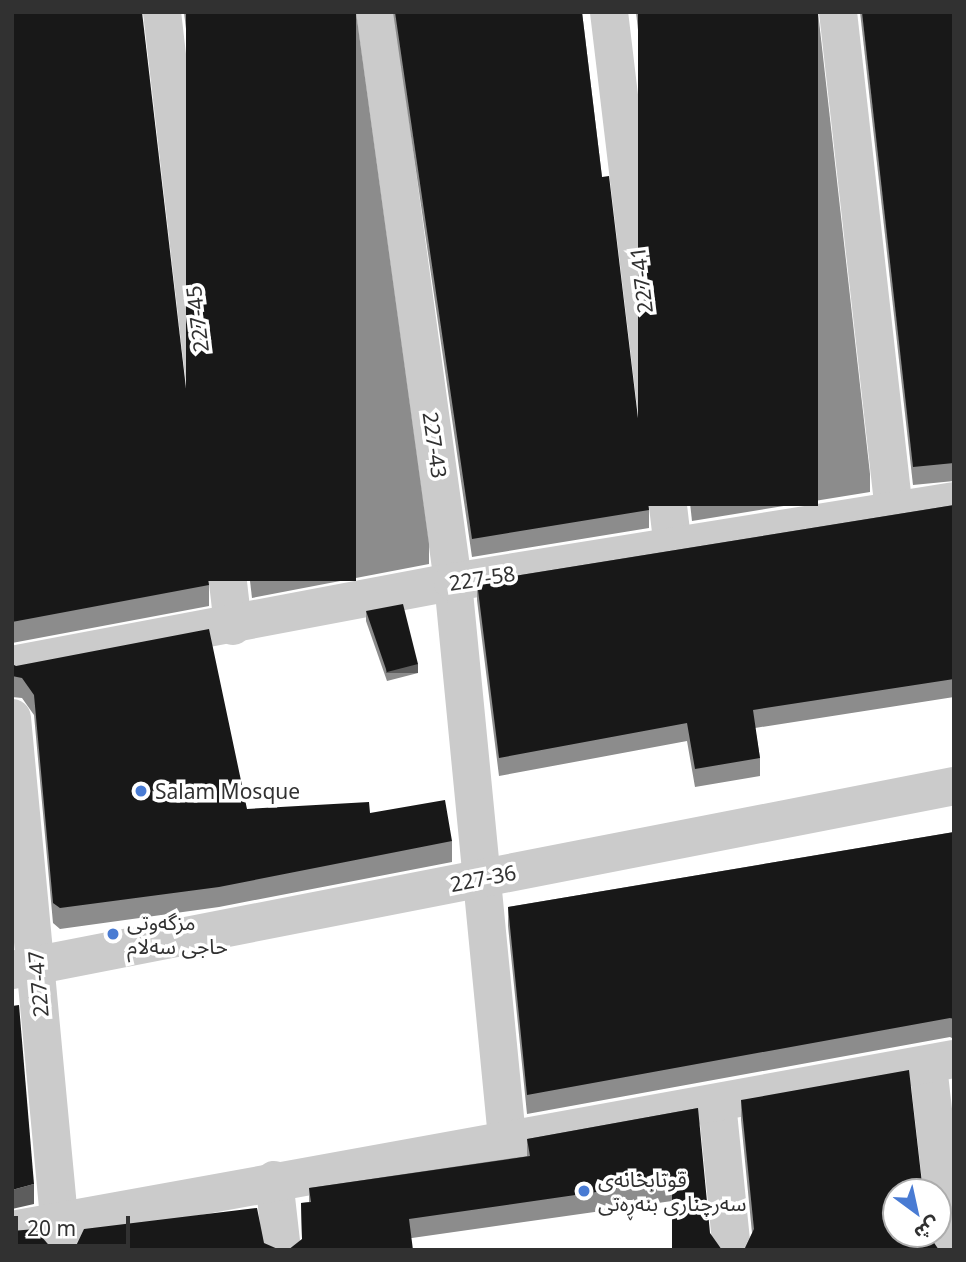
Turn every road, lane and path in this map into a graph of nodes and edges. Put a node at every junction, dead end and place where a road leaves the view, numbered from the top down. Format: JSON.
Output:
{"nodes":[{"id":1,"x":162,"y":12,"type":"edge"},
{"id":2,"x":375,"y":12,"type":"edge"},
{"id":3,"x":608,"y":12,"type":"edge"},
{"id":4,"x":838,"y":12,"type":"edge"},
{"id":5,"x":954,"y":501,"type":"edge"},
{"id":6,"x":894,"y":511,"type":"junction"},
{"id":7,"x":673,"y":548,"type":"junction"},
{"id":8,"x":453,"y":582,"type":"junction"},
{"id":9,"x":233,"y":626,"type":"junction"},
{"id":10,"x":12,"y":666,"type":"edge"},
{"id":11,"x":12,"y":718,"type":"edge"},
{"id":12,"x":954,"y":786,"type":"edge"},
{"id":13,"x":478,"y":878,"type":"junction"},
{"id":14,"x":25,"y":967,"type":"edge"},
{"id":15,"x":941,"y":1063,"type":"edge"},
{"id":16,"x":717,"y":1103,"type":"junction"},
{"id":17,"x":507,"y":1138,"type":"junction"},
{"id":18,"x":274,"y":1180,"type":"junction"},
{"id":19,"x":12,"y":1230,"type":"edge"},
{"id":20,"x":61,"y":1236,"type":"edge"},
{"id":21,"x":282,"y":1250,"type":"edge"},
{"id":22,"x":732,"y":1250,"type":"edge"},
{"id":23,"x":949,"y":1250,"type":"edge"}],
"edges":[{"from":1,"to":9,"type":"street","name":"227-45"},
{"from":2,"to":8,"type":"street","name":"227-43"},
{"from":3,"to":7,"type":"street","name":"227-41"},
{"from":4,"to":6,"type":"street"},
{"from":5,"to":6,"type":"street","name":"227-58"},
{"from":6,"to":7,"type":"street","name":"227-58"},
{"from":7,"to":8,"type":"street","name":"227-58"},
{"from":8,"to":9,"type":"street","name":"227-58"},
{"from":8,"to":13,"type":"street","name":"227-43"},
{"from":9,"to":10,"type":"street","name":"227-58"},
{"from":11,"to":14,"type":"street","name":"227-47"},
{"from":12,"to":13,"type":"street","name":"227-36"},
{"from":13,"to":14,"type":"street","name":"227-36"},
{"from":13,"to":17,"type":"street","name":"227-43"},
{"from":14,"to":20,"type":"street","name":"227-47"},
{"from":15,"to":16,"type":"street"},
{"from":15,"to":23,"type":"street"},
{"from":16,"to":17,"type":"street"},
{"from":16,"to":22,"type":"street"},
{"from":17,"to":18,"type":"street"},
{"from":18,"to":20,"type":"street"},
{"from":18,"to":21,"type":"street"},
{"from":19,"to":20,"type":"street"}]}
